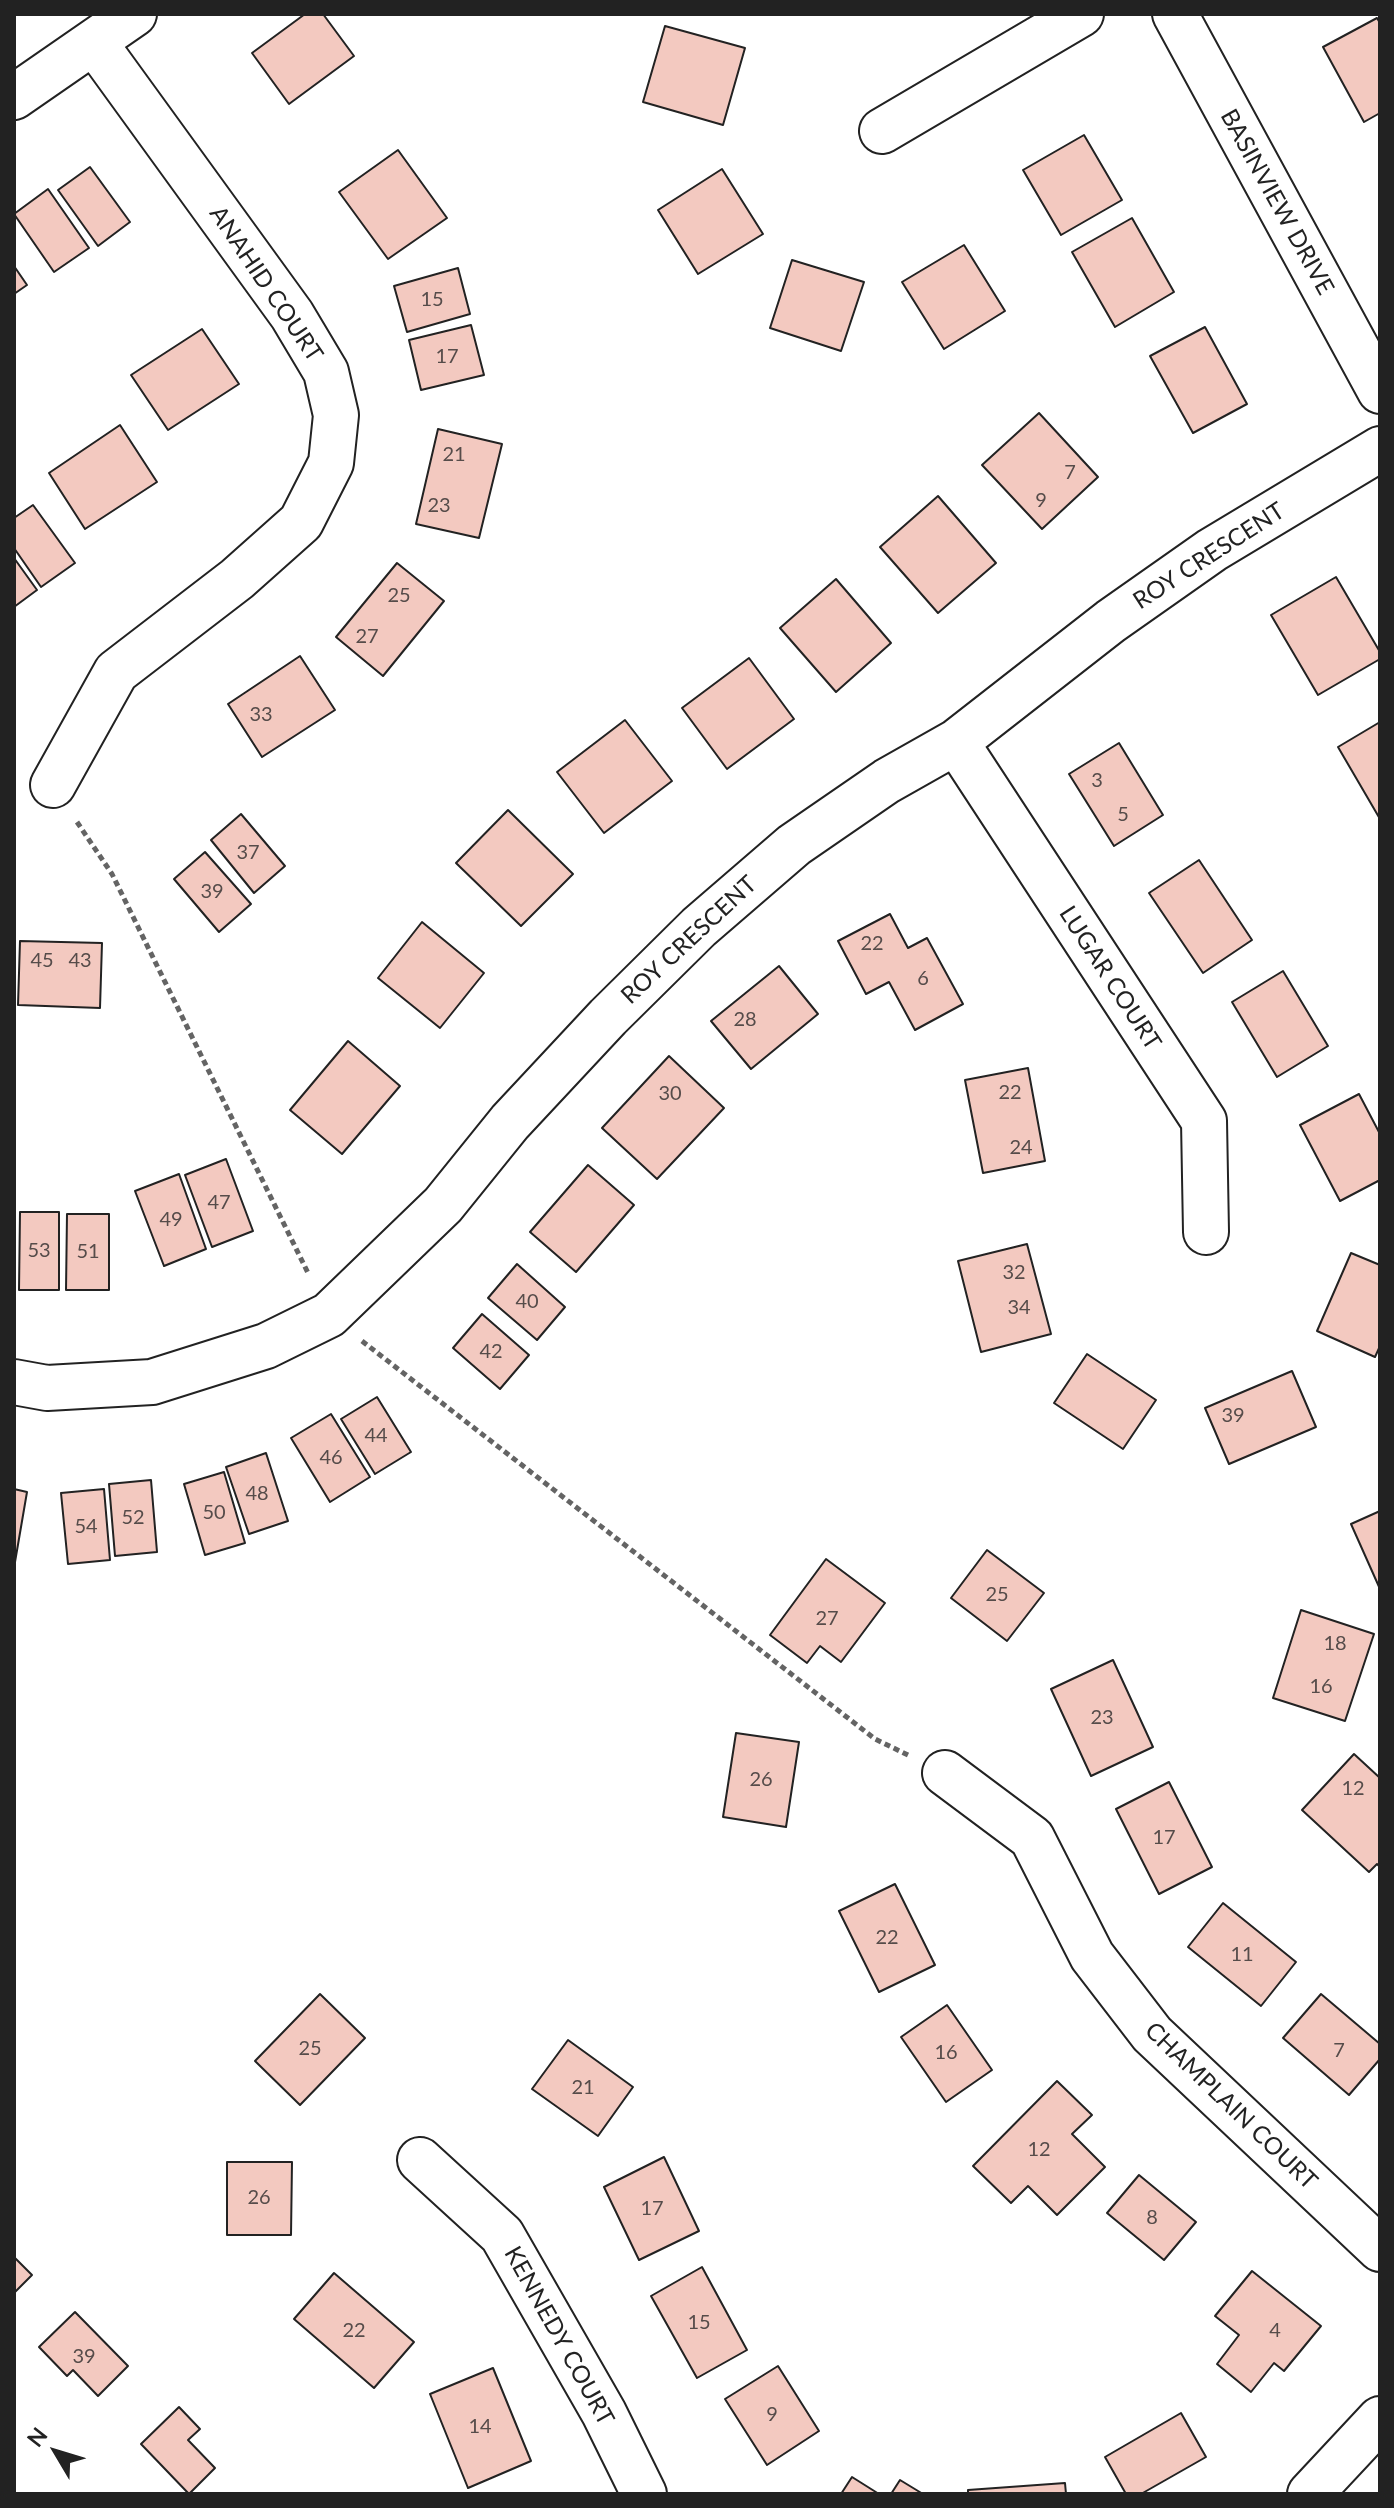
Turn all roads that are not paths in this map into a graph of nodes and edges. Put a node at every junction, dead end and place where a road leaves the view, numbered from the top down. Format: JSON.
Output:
{"nodes":[{"id":1,"x":134,"y":14,"type":"edge"},
{"id":2,"x":1081,"y":14,"type":"edge"},
{"id":3,"x":1175,"y":14,"type":"edge"},
{"id":4,"x":94,"y":42,"type":"junction"},
{"id":5,"x":14,"y":97,"type":"edge"},
{"id":6,"x":882,"y":131,"type":"dead end"},
{"id":7,"x":1380,"y":391,"type":"edge"},
{"id":8,"x":1380,"y":449,"type":"edge"},
{"id":9,"x":956,"y":742,"type":"junction"},
{"id":10,"x":53,"y":785,"type":"road end"},
{"id":11,"x":1206,"y":1232,"type":"dead end"},
{"id":12,"x":14,"y":1382,"type":"edge"},
{"id":13,"x":945,"y":1773,"type":"road end"},
{"id":14,"x":420,"y":2160,"type":"dead end"},
{"id":15,"x":1380,"y":2249,"type":"edge"},
{"id":16,"x":1380,"y":2419,"type":"edge"},
{"id":17,"x":644,"y":2494,"type":"edge"},
{"id":18,"x":1310,"y":2494,"type":"edge"}],
"edges":[{"from":1,"to":4,"type":"street"},
{"from":2,"to":6,"type":"street"},
{"from":3,"to":7,"type":"street","name":"BASINVIEW DRIVE"},
{"from":4,"to":5,"type":"street"},
{"from":4,"to":10,"type":"street","name":"ANAHID COURT"},
{"from":8,"to":9,"type":"street","name":"ROY CRESCENT"},
{"from":9,"to":11,"type":"street","name":"LUGAR COURT"},
{"from":9,"to":12,"type":"street","name":"ROY CRESCENT"},
{"from":13,"to":15,"type":"street","name":"CHAMPLAIN COURT"},
{"from":14,"to":17,"type":"street","name":"KENNEDY COURT"},
{"from":16,"to":18,"type":"street"}]}
